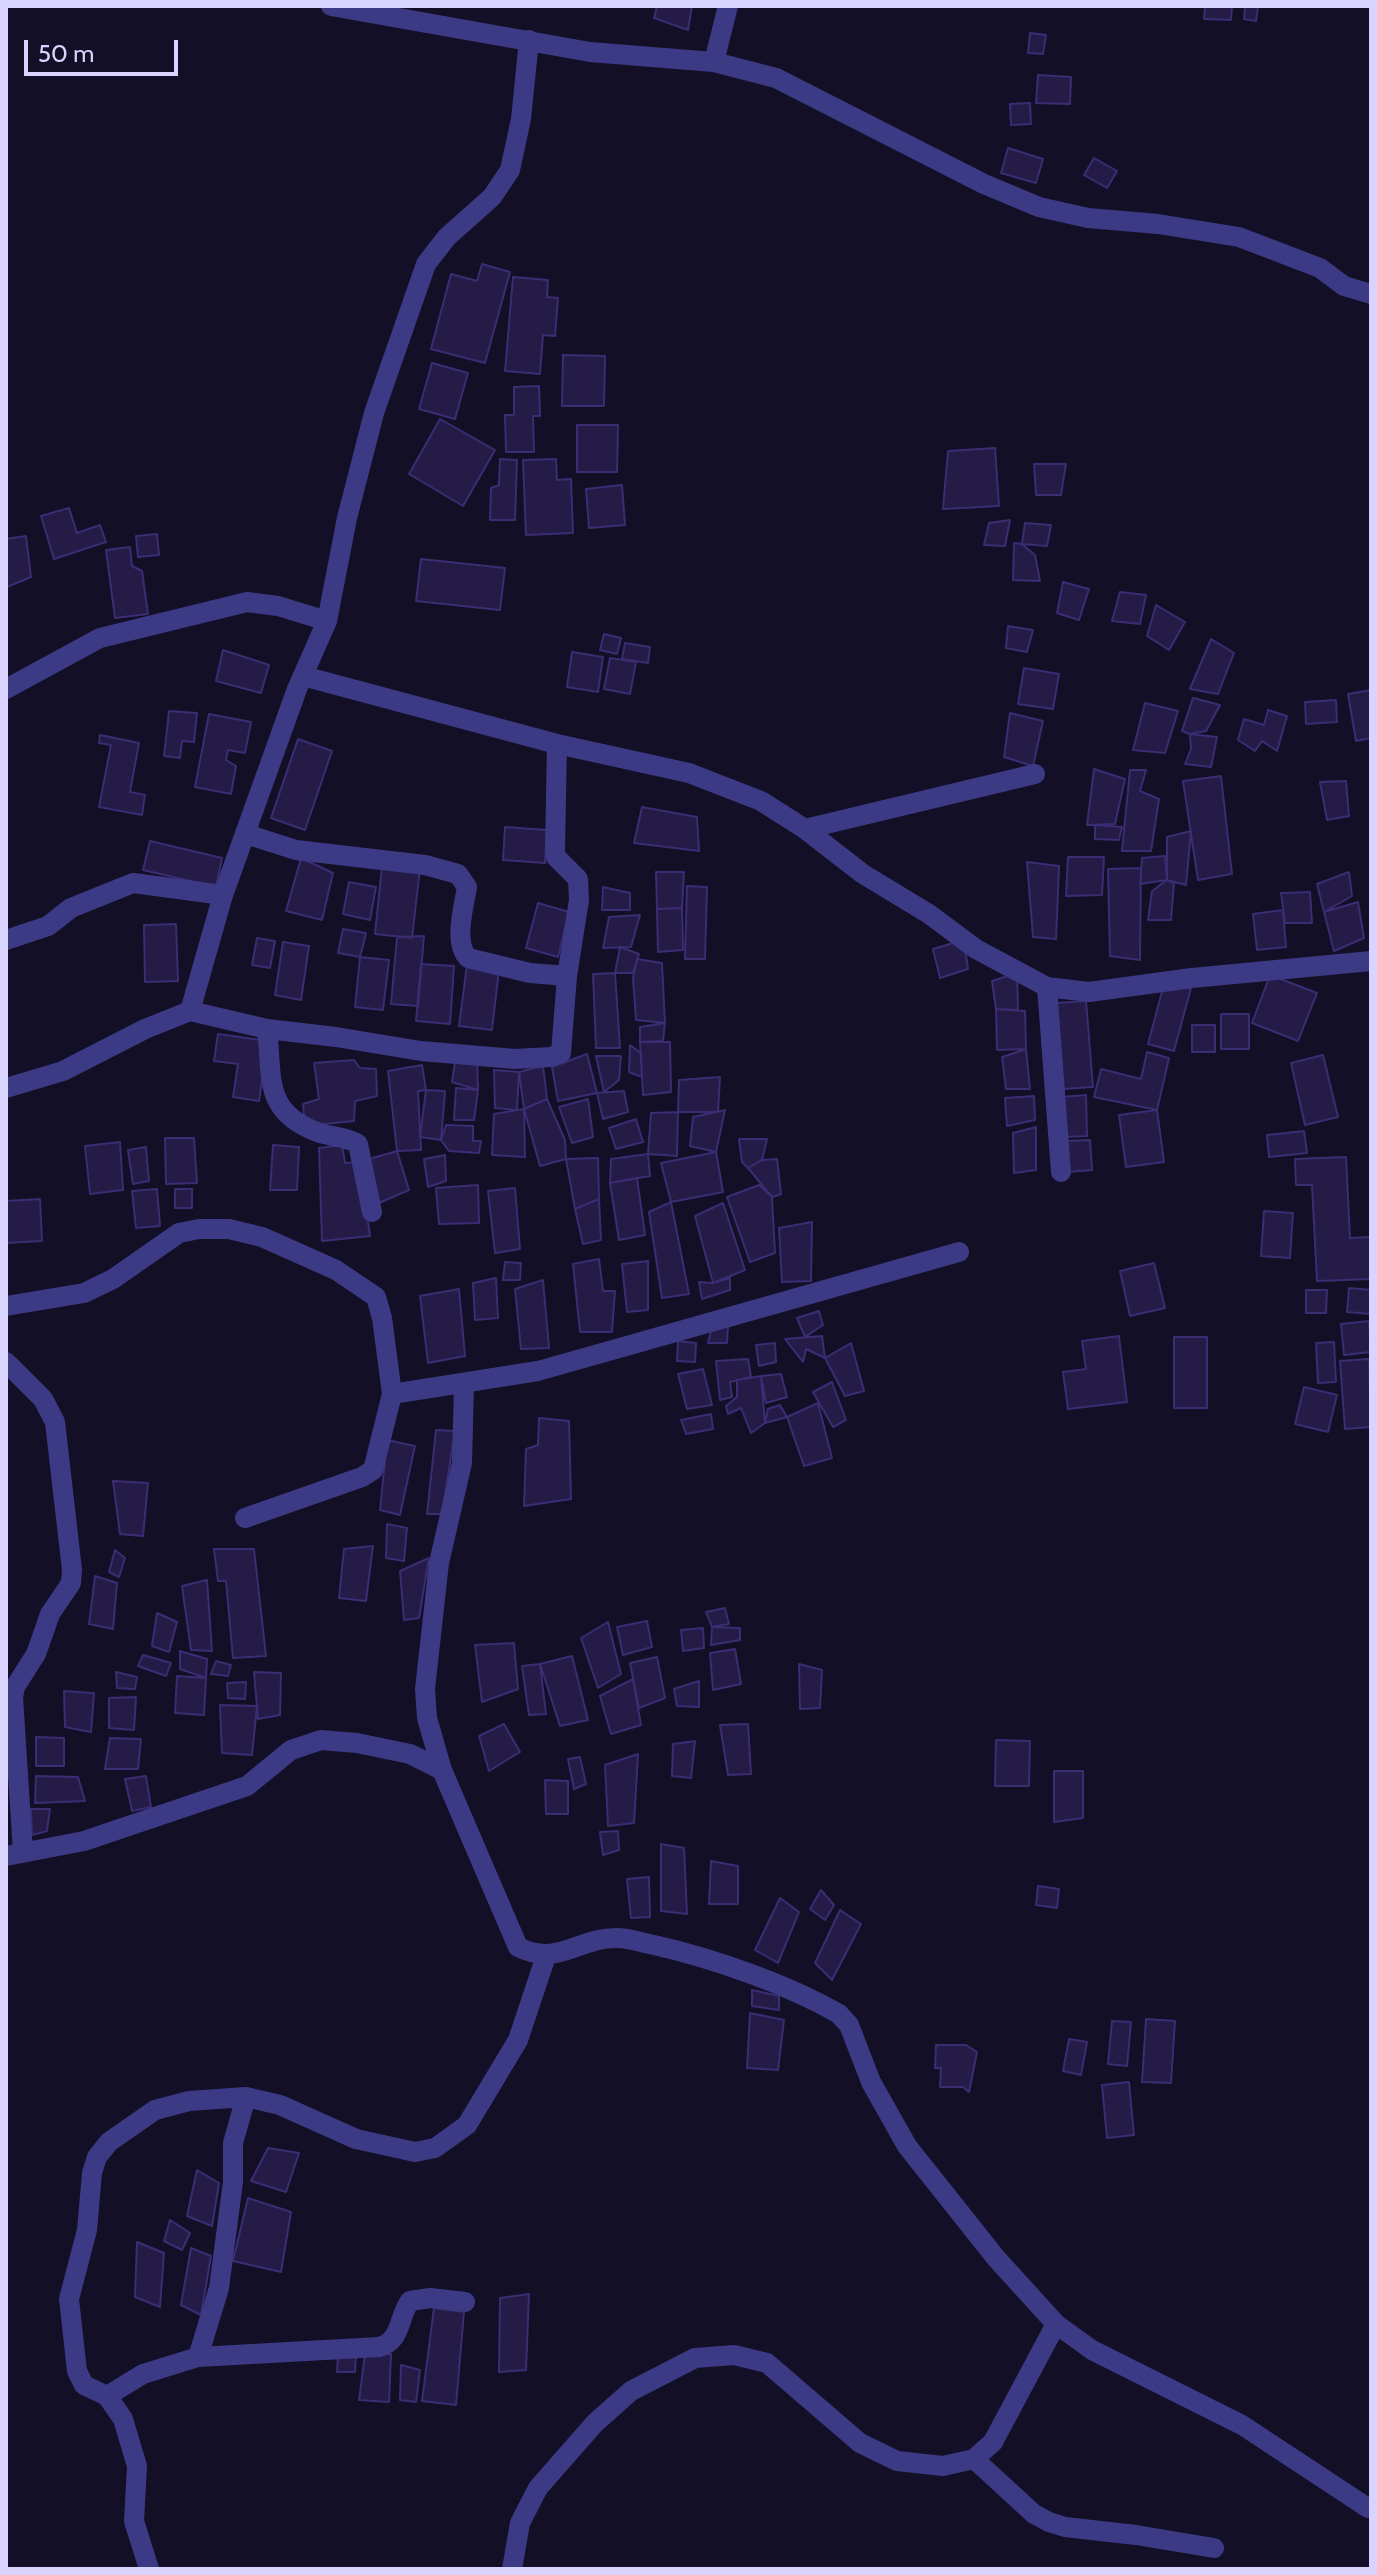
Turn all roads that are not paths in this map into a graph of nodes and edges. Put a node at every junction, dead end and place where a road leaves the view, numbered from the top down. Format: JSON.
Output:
{"nodes":[{"id":1,"x":331,"y":6,"type":"edge"},
{"id":2,"x":728,"y":6,"type":"edge"},
{"id":3,"x":529,"y":40,"type":"junction"},
{"id":4,"x":714,"y":62,"type":"junction"},
{"id":5,"x":1371,"y":294,"type":"edge"},
{"id":6,"x":327,"y":621,"type":"junction"},
{"id":7,"x":303,"y":676,"type":"junction"},
{"id":8,"x":6,"y":689,"type":"edge"},
{"id":9,"x":557,"y":744,"type":"junction"},
{"id":10,"x":1035,"y":774,"type":"dead end"},
{"id":11,"x":805,"y":829,"type":"junction"},
{"id":12,"x":246,"y":834,"type":"junction"},
{"id":13,"x":223,"y":895,"type":"junction"},
{"id":14,"x":6,"y":940,"type":"edge"},
{"id":15,"x":1371,"y":961,"type":"edge"},
{"id":16,"x":567,"y":976,"type":"junction"},
{"id":17,"x":1047,"y":987,"type":"junction"},
{"id":18,"x":190,"y":1011,"type":"junction"},
{"id":19,"x":267,"y":1029,"type":"junction"},
{"id":20,"x":6,"y":1088,"type":"edge"},
{"id":21,"x":1061,"y":1172,"type":"dead end"},
{"id":22,"x":372,"y":1212,"type":"dead end"},
{"id":23,"x":959,"y":1252,"type":"dead end"},
{"id":24,"x":6,"y":1306,"type":"edge"},
{"id":25,"x":6,"y":1362,"type":"edge"},
{"id":26,"x":464,"y":1384,"type":"junction"},
{"id":27,"x":392,"y":1394,"type":"junction"},
{"id":28,"x":245,"y":1518,"type":"dead end"},
{"id":29,"x":442,"y":1770,"type":"junction"},
{"id":30,"x":15,"y":1855,"type":"edge"},
{"id":31,"x":546,"y":1956,"type":"junction"},
{"id":32,"x":246,"y":2097,"type":"junction"},
{"id":33,"x":465,"y":2302,"type":"dead end"},
{"id":34,"x":1056,"y":2324,"type":"junction"},
{"id":35,"x":198,"y":2357,"type":"junction"},
{"id":36,"x":107,"y":2396,"type":"junction"},
{"id":37,"x":974,"y":2459,"type":"junction"},
{"id":38,"x":1368,"y":2508,"type":"dead end"},
{"id":39,"x":1214,"y":2548,"type":"dead end"},
{"id":40,"x":149,"y":2569,"type":"edge"},
{"id":41,"x":512,"y":2569,"type":"edge"}],
"edges":[{"from":1,"to":3,"type":"street"},
{"from":2,"to":4,"type":"street"},
{"from":3,"to":4,"type":"street"},
{"from":3,"to":6,"type":"street"},
{"from":4,"to":5,"type":"street"},
{"from":6,"to":7,"type":"street"},
{"from":6,"to":8,"type":"street"},
{"from":7,"to":9,"type":"street"},
{"from":7,"to":12,"type":"street"},
{"from":9,"to":11,"type":"street"},
{"from":9,"to":16,"type":"street"},
{"from":10,"to":11,"type":"street"},
{"from":11,"to":17,"type":"street"},
{"from":12,"to":13,"type":"street"},
{"from":12,"to":16,"type":"street"},
{"from":13,"to":14,"type":"street"},
{"from":13,"to":18,"type":"street"},
{"from":15,"to":17,"type":"street"},
{"from":16,"to":19,"type":"street"},
{"from":17,"to":21,"type":"street"},
{"from":18,"to":19,"type":"street"},
{"from":18,"to":20,"type":"street"},
{"from":19,"to":22,"type":"street"},
{"from":23,"to":26,"type":"street"},
{"from":24,"to":27,"type":"street"},
{"from":25,"to":30,"type":"street"},
{"from":26,"to":27,"type":"street"},
{"from":26,"to":29,"type":"street"},
{"from":27,"to":28,"type":"street"},
{"from":29,"to":30,"type":"street"},
{"from":29,"to":31,"type":"street"},
{"from":31,"to":32,"type":"street"},
{"from":31,"to":34,"type":"street"},
{"from":32,"to":35,"type":"street"},
{"from":32,"to":36,"type":"street"},
{"from":33,"to":35,"type":"street"},
{"from":34,"to":37,"type":"street"},
{"from":34,"to":38,"type":"street"},
{"from":35,"to":36,"type":"street"},
{"from":36,"to":40,"type":"street"},
{"from":37,"to":39,"type":"street"},
{"from":37,"to":41,"type":"street"}]}
